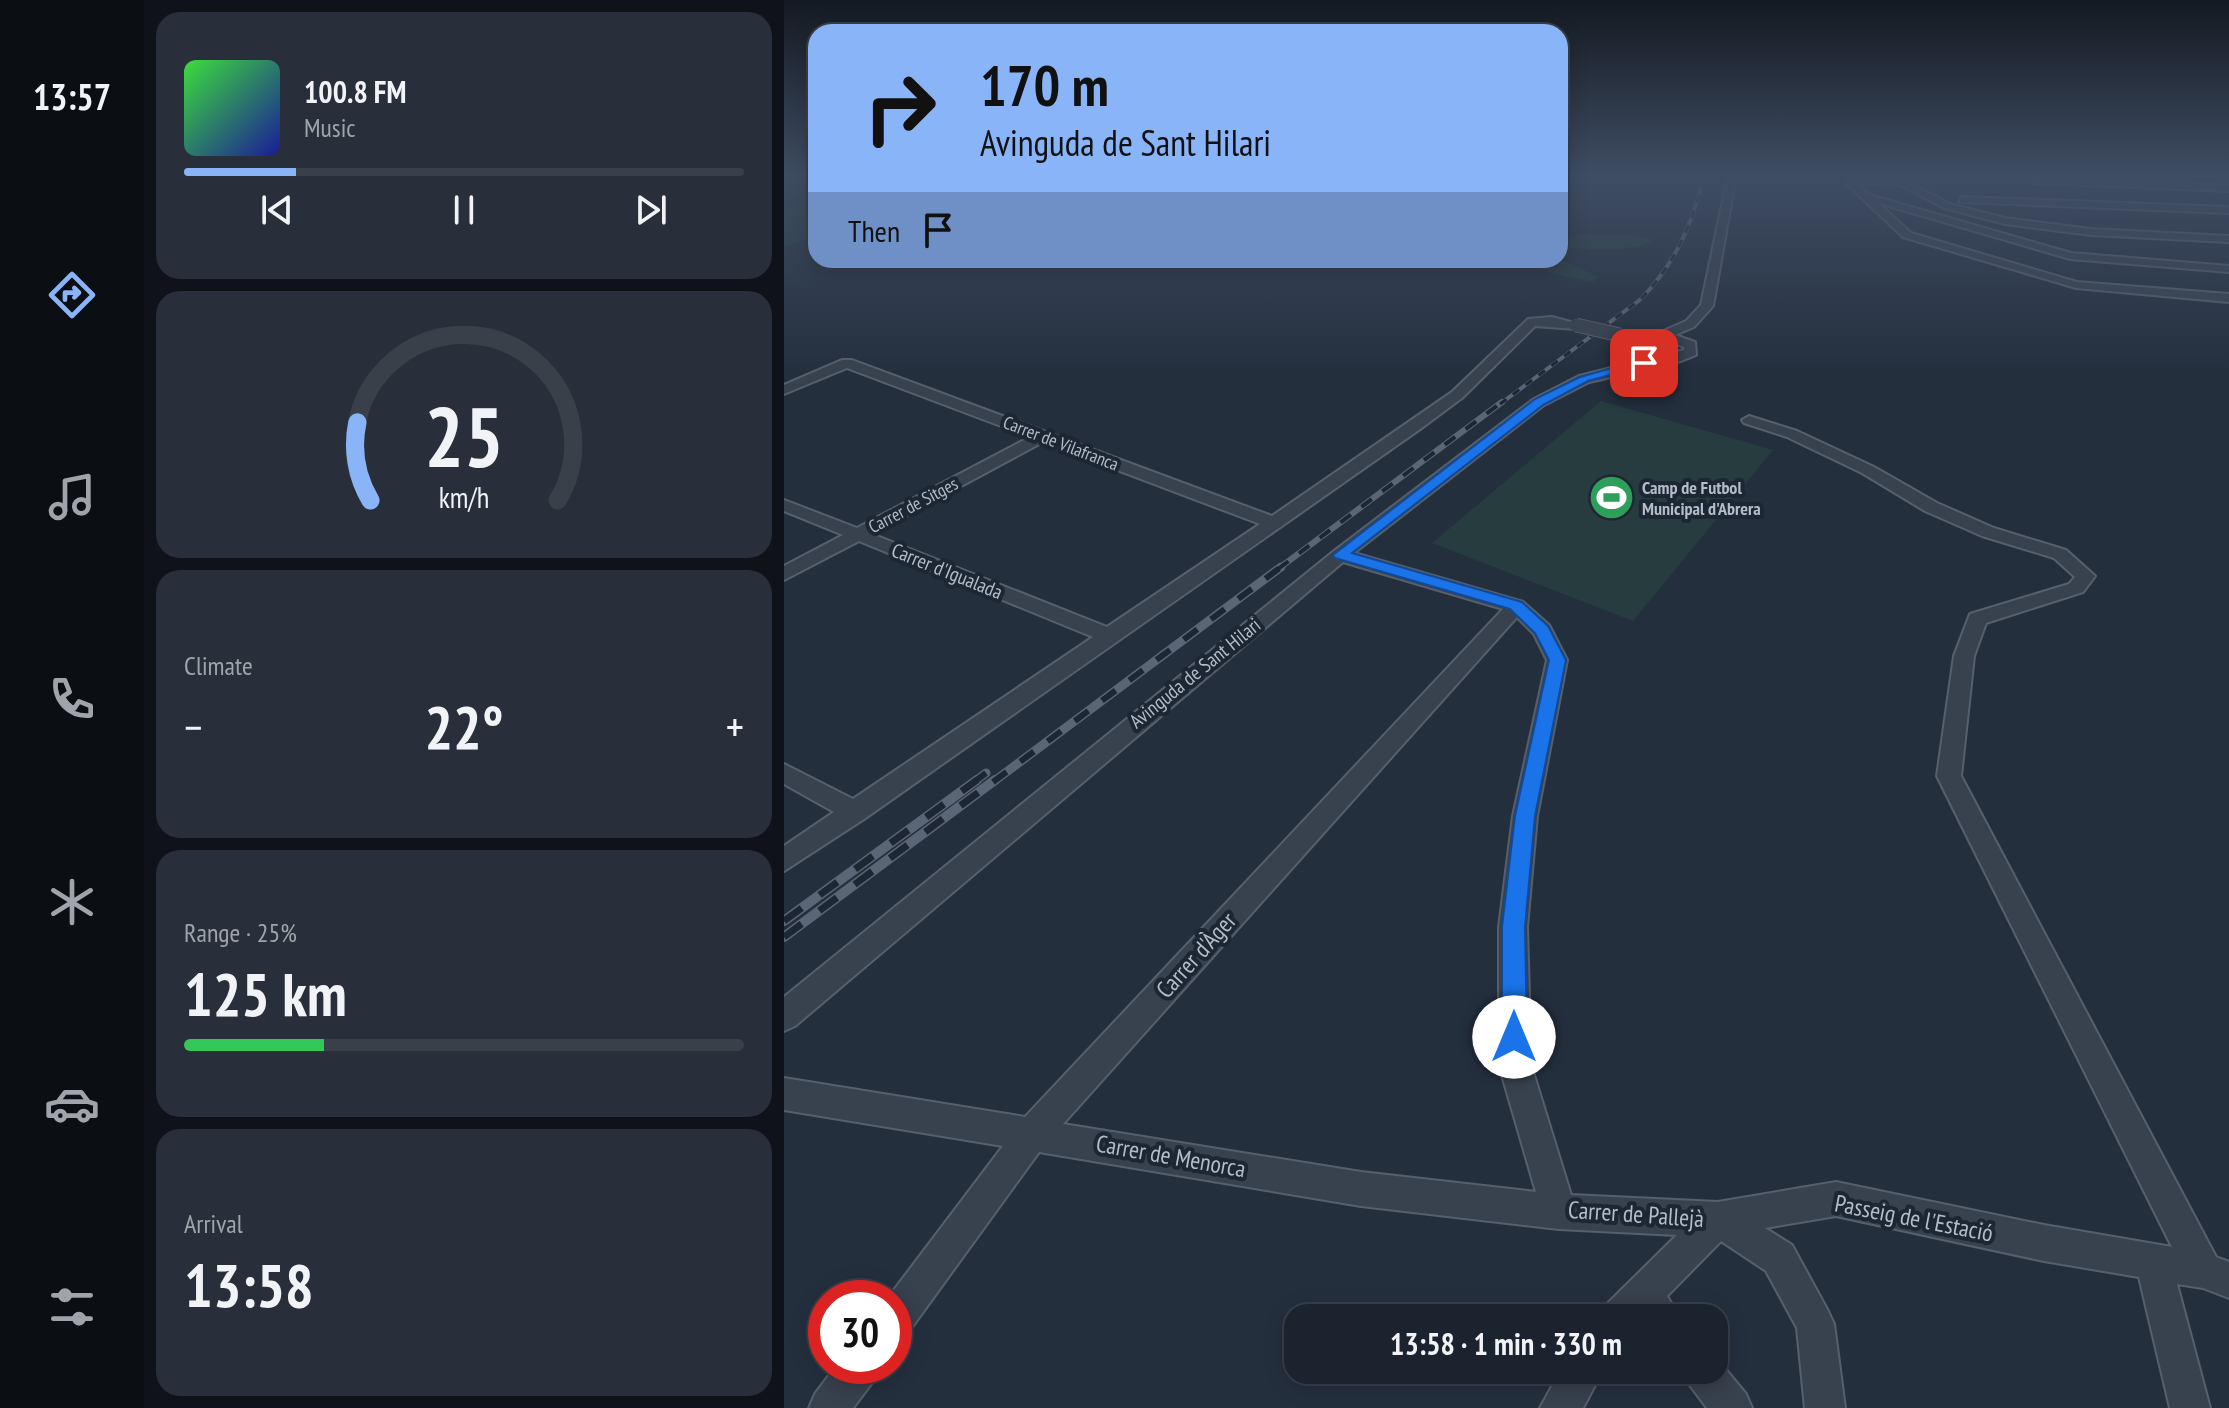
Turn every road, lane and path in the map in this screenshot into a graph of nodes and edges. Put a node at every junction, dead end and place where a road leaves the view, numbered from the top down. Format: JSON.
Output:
{"nodes":[{"id":1,"x":1719,"y":242,"type":"edge"},
{"id":2,"x":1930,"y":242,"type":"edge"},
{"id":3,"x":2021,"y":242,"type":"edge"},
{"id":4,"x":2064,"y":242,"type":"edge"},
{"id":5,"x":2070,"y":256,"type":"junction"},
{"id":6,"x":2229,"y":269,"type":"edge"},
{"id":7,"x":2076,"y":285,"type":"junction"},
{"id":8,"x":2229,"y":298,"type":"edge"},
{"id":9,"x":1690,"y":324,"type":"junction"},
{"id":10,"x":1620,"y":335,"type":"junction"},
{"id":11,"x":1664,"y":335,"type":"junction"},
{"id":12,"x":1647,"y":336,"type":"junction"},
{"id":13,"x":1685,"y":341,"type":"junction"},
{"id":14,"x":1632,"y":354,"type":"junction"},
{"id":15,"x":784,"y":390,"type":"edge"},
{"id":16,"x":1749,"y":420,"type":"dead end"},
{"id":17,"x":1043,"y":436,"type":"junction"},
{"id":18,"x":784,"y":505,"type":"edge"},
{"id":19,"x":1274,"y":523,"type":"junction"},
{"id":20,"x":857,"y":534,"type":"junction"},
{"id":21,"x":1340,"y":555,"type":"junction"},
{"id":22,"x":784,"y":574,"type":"edge"},
{"id":23,"x":1516,"y":606,"type":"junction"},
{"id":24,"x":1110,"y":636,"type":"junction"},
{"id":25,"x":784,"y":773,"type":"edge"},
{"id":26,"x":855,"y":812,"type":"junction"},
{"id":27,"x":784,"y":860,"type":"edge"},
{"id":28,"x":784,"y":1016,"type":"edge"},
{"id":29,"x":784,"y":1094,"type":"edge"},
{"id":30,"x":1033,"y":1133,"type":"junction"},
{"id":31,"x":1559,"y":1212,"type":"junction"},
{"id":32,"x":1718,"y":1219,"type":"junction"},
{"id":33,"x":2153,"y":1262,"type":"junction"},
{"id":34,"x":2216,"y":1275,"type":"edge"},
{"id":35,"x":912,"y":1297,"type":"edge"},
{"id":36,"x":1646,"y":1304,"type":"edge"},
{"id":37,"x":847,"y":1384,"type":"edge"},
{"id":38,"x":1575,"y":1384,"type":"edge"},
{"id":39,"x":1714,"y":1384,"type":"edge"},
{"id":40,"x":829,"y":1408,"type":"edge"},
{"id":41,"x":1560,"y":1408,"type":"edge"},
{"id":42,"x":1732,"y":1408,"type":"edge"},
{"id":43,"x":1825,"y":1408,"type":"edge"},
{"id":44,"x":2190,"y":1408,"type":"edge"}],
"edges":[{"from":1,"to":9,"type":"street"},
{"from":2,"to":7,"type":"street"},
{"from":3,"to":5,"type":"street"},
{"from":4,"to":5,"type":"street"},
{"from":5,"to":6,"type":"street"},
{"from":5,"to":7,"type":"street"},
{"from":7,"to":8,"type":"street"},
{"from":9,"to":11,"type":"street"},
{"from":9,"to":13,"type":"street"},
{"from":10,"to":12,"type":"street"},
{"from":10,"to":14,"type":"street"},
{"from":10,"to":19,"type":"street","bridge":true},
{"from":11,"to":12,"type":"street"},
{"from":11,"to":13,"type":"street"},
{"from":12,"to":14,"type":"street"},
{"from":13,"to":14,"type":"street","name":"Avinguda de Sant Hilari"},
{"from":14,"to":21,"type":"street","name":"Avinguda de Sant Hilari"},
{"from":15,"to":17,"type":"street","name":"Carrer de Vilafranca"},
{"from":16,"to":34,"type":"street"},
{"from":17,"to":19,"type":"street","name":"Carrer de Vilafranca"},
{"from":17,"to":20,"type":"street","name":"Carrer de Sitges"},
{"from":18,"to":20,"type":"street","name":"Carrer d'Igualada"},
{"from":19,"to":24,"type":"street"},
{"from":20,"to":22,"type":"street","name":"Carrer de Sitges"},
{"from":20,"to":24,"type":"street","name":"Carrer d'Igualada"},
{"from":21,"to":23,"type":"street","name":"Carrer de Pallejà"},
{"from":21,"to":28,"type":"street","name":"Avinguda de Sant Hilari"},
{"from":23,"to":30,"type":"street","name":"Carrer d'Àger"},
{"from":23,"to":31,"type":"street","name":"Carrer de Pallejà"},
{"from":24,"to":26,"type":"street"},
{"from":25,"to":26,"type":"street"},
{"from":26,"to":27,"type":"street"},
{"from":29,"to":30,"type":"street","name":"Carrer de Menorca"},
{"from":30,"to":31,"type":"street","name":"Carrer de Menorca"},
{"from":30,"to":35,"type":"street","name":"Carrer d'Àger"},
{"from":31,"to":32,"type":"street","name":"Carrer de Pallejà"},
{"from":32,"to":33,"type":"street","name":"Passeig de l'Estació"},
{"from":32,"to":36,"type":"street"},
{"from":32,"to":43,"type":"street","name":"Carrer de Pallejà"},
{"from":33,"to":34,"type":"street","name":"Passeig de l'Estació"},
{"from":33,"to":44,"type":"street"},
{"from":37,"to":40,"type":"street"},
{"from":38,"to":41,"type":"street"},
{"from":39,"to":42,"type":"street"}]}
